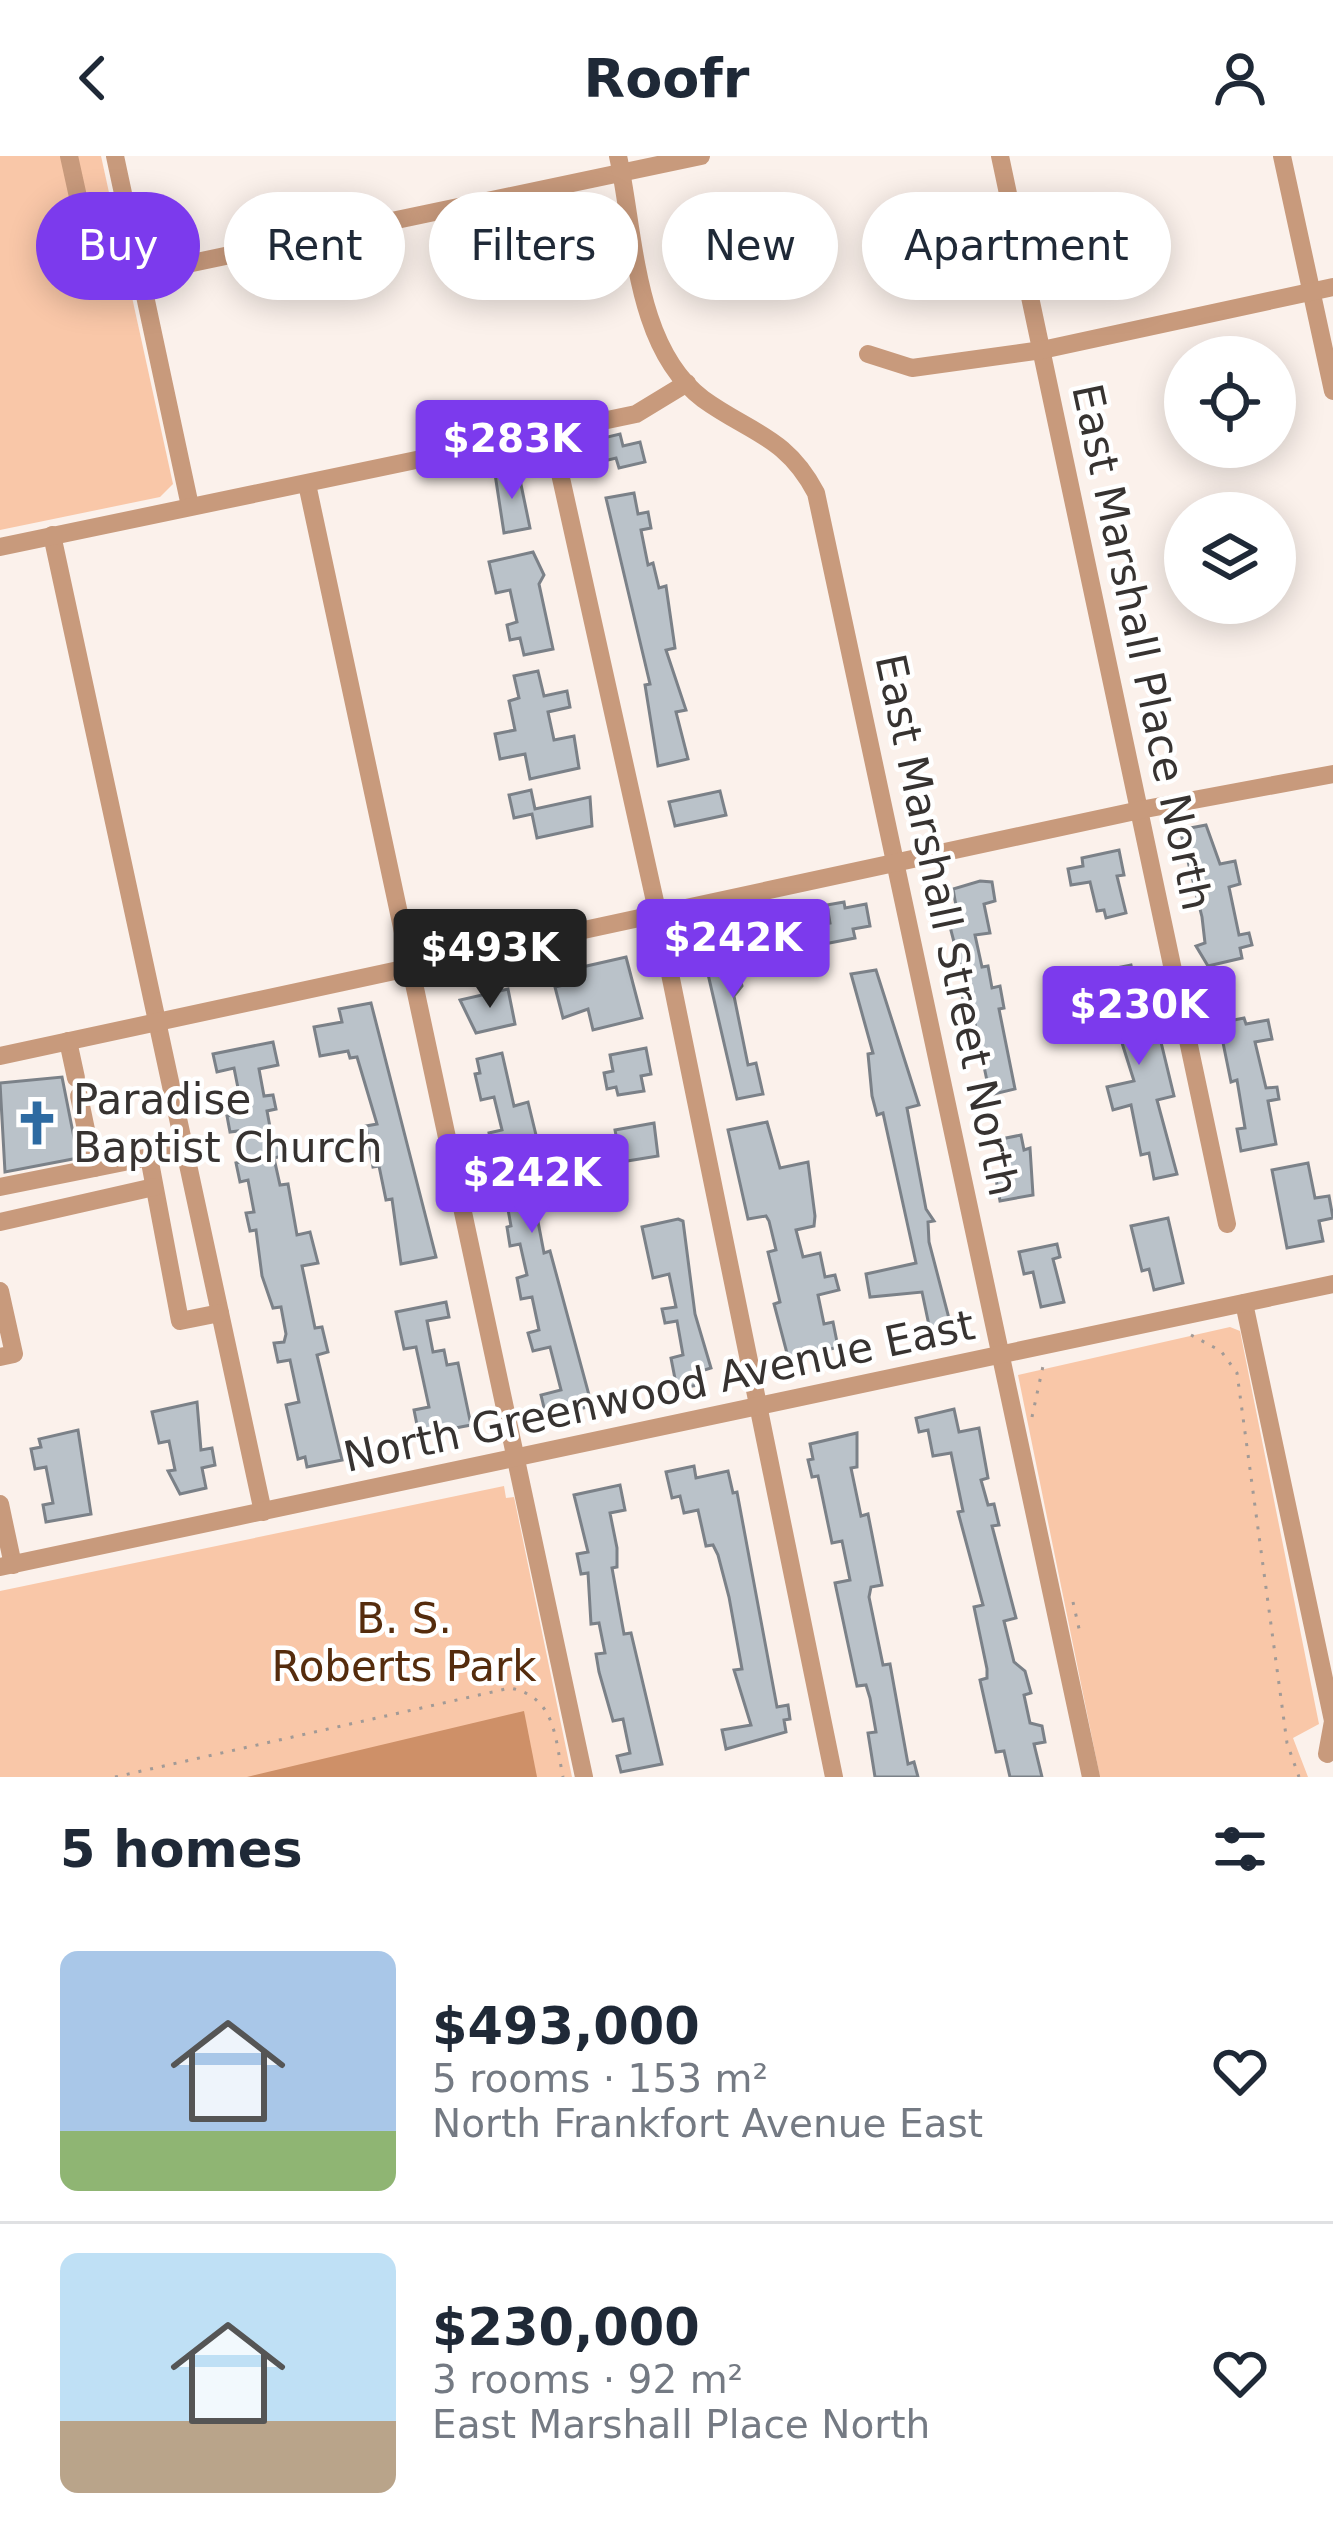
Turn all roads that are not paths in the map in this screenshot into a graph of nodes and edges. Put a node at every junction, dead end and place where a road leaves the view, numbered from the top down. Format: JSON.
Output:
{"nodes":[{"id":1,"x":69,"y":156,"type":"edge"},
{"id":2,"x":115,"y":156,"type":"edge"},
{"id":3,"x":701,"y":156,"type":"edge"},
{"id":4,"x":1000,"y":156,"type":"edge"},
{"id":5,"x":1282,"y":156,"type":"edge"},
{"id":6,"x":620,"y":165,"type":"edge"},
{"id":7,"x":77,"y":192,"type":"edge"},
{"id":8,"x":123,"y":192,"type":"edge"},
{"id":9,"x":200,"y":260,"type":"edge"},
{"id":10,"x":1333,"y":287,"type":"edge"},
{"id":11,"x":1311,"y":292,"type":"junction"},
{"id":12,"x":146,"y":300,"type":"edge"},
{"id":13,"x":1042,"y":350,"type":"junction"},
{"id":14,"x":868,"y":354,"type":"dead end"},
{"id":15,"x":687,"y":383,"type":"junction"},
{"id":16,"x":1333,"y":391,"type":"edge"},
{"id":17,"x":551,"y":433,"type":"junction"},
{"id":18,"x":308,"y":484,"type":"junction"},
{"id":19,"x":190,"y":506,"type":"junction"},
{"id":20,"x":52,"y":535,"type":"junction"},
{"id":21,"x":0,"y":547,"type":"edge"},
{"id":22,"x":1333,"y":774,"type":"edge"},
{"id":23,"x":1140,"y":810,"type":"junction"},
{"id":24,"x":897,"y":865,"type":"junction"},
{"id":25,"x":658,"y":915,"type":"junction"},
{"id":26,"x":413,"y":968,"type":"junction"},
{"id":27,"x":159,"y":1022,"type":"junction"},
{"id":28,"x":68,"y":1041,"type":"junction"},
{"id":29,"x":0,"y":1056,"type":"edge"},
{"id":30,"x":184,"y":1150,"type":"junction"},
{"id":31,"x":149,"y":1157,"type":"junction"},
{"id":32,"x":94,"y":1168,"type":"junction"},
{"id":33,"x":0,"y":1187,"type":"edge"},
{"id":34,"x":154,"y":1187,"type":"junction"},
{"id":35,"x":0,"y":1222,"type":"edge"},
{"id":36,"x":1227,"y":1224,"type":"dead end"},
{"id":37,"x":1333,"y":1284,"type":"edge"},
{"id":38,"x":0,"y":1291,"type":"edge"},
{"id":39,"x":1244,"y":1303,"type":"junction"},
{"id":40,"x":220,"y":1313,"type":"junction"},
{"id":41,"x":1000,"y":1356,"type":"junction"},
{"id":42,"x":0,"y":1357,"type":"edge"},
{"id":43,"x":758,"y":1407,"type":"junction"},
{"id":44,"x":517,"y":1459,"type":"junction"},
{"id":45,"x":0,"y":1504,"type":"edge"},
{"id":46,"x":263,"y":1512,"type":"junction"},
{"id":47,"x":6,"y":1566,"type":"edge"},
{"id":48,"x":1327,"y":1754,"type":"dead end"},
{"id":49,"x":584,"y":1777,"type":"edge"},
{"id":50,"x":834,"y":1777,"type":"edge"},
{"id":51,"x":1091,"y":1777,"type":"edge"}],
"edges":[{"from":1,"to":7,"type":"street"},
{"from":2,"to":8,"type":"street"},
{"from":3,"to":6,"type":"street"},
{"from":4,"to":13,"type":"street","name":"East Marshall Place North"},
{"from":5,"to":11,"type":"street"},
{"from":6,"to":9,"type":"street"},
{"from":6,"to":15,"type":"street","name":"East Marshall Street North"},
{"from":10,"to":11,"type":"street"},
{"from":11,"to":13,"type":"street"},
{"from":11,"to":16,"type":"street"},
{"from":12,"to":19,"type":"street"},
{"from":13,"to":14,"type":"street"},
{"from":13,"to":23,"type":"street","name":"East Marshall Place North"},
{"from":15,"to":17,"type":"street"},
{"from":15,"to":24,"type":"street","name":"East Marshall Street North"},
{"from":17,"to":18,"type":"street"},
{"from":17,"to":25,"type":"street"},
{"from":18,"to":19,"type":"street"},
{"from":18,"to":26,"type":"street"},
{"from":19,"to":20,"type":"street"},
{"from":20,"to":21,"type":"street"},
{"from":20,"to":27,"type":"street"},
{"from":22,"to":23,"type":"street"},
{"from":23,"to":24,"type":"street"},
{"from":23,"to":36,"type":"street","name":"East Marshall Place North"},
{"from":24,"to":25,"type":"street"},
{"from":24,"to":41,"type":"street","name":"East Marshall Street North"},
{"from":25,"to":26,"type":"street"},
{"from":25,"to":43,"type":"street"},
{"from":26,"to":27,"type":"street"},
{"from":26,"to":44,"type":"street"},
{"from":27,"to":28,"type":"street"},
{"from":27,"to":30,"type":"street"},
{"from":28,"to":29,"type":"street"},
{"from":28,"to":32,"type":"street"},
{"from":30,"to":31,"type":"street"},
{"from":30,"to":40,"type":"street"},
{"from":31,"to":32,"type":"street"},
{"from":31,"to":34,"type":"street"},
{"from":32,"to":33,"type":"street"},
{"from":34,"to":35,"type":"street"},
{"from":34,"to":40,"type":"street"},
{"from":37,"to":39,"type":"street","name":"North Greenwood Avenue East"},
{"from":38,"to":42,"type":"street"},
{"from":39,"to":41,"type":"street","name":"North Greenwood Avenue East"},
{"from":39,"to":48,"type":"street"},
{"from":40,"to":46,"type":"street"},
{"from":41,"to":43,"type":"street","name":"North Greenwood Avenue East"},
{"from":41,"to":51,"type":"street","name":"East Marshall Street North"},
{"from":43,"to":44,"type":"street","name":"North Greenwood Avenue East"},
{"from":43,"to":50,"type":"street"},
{"from":44,"to":46,"type":"street","name":"North Greenwood Avenue East"},
{"from":44,"to":49,"type":"street"},
{"from":45,"to":47,"type":"street"},
{"from":46,"to":47,"type":"street","name":"North Greenwood Avenue East"}]}
